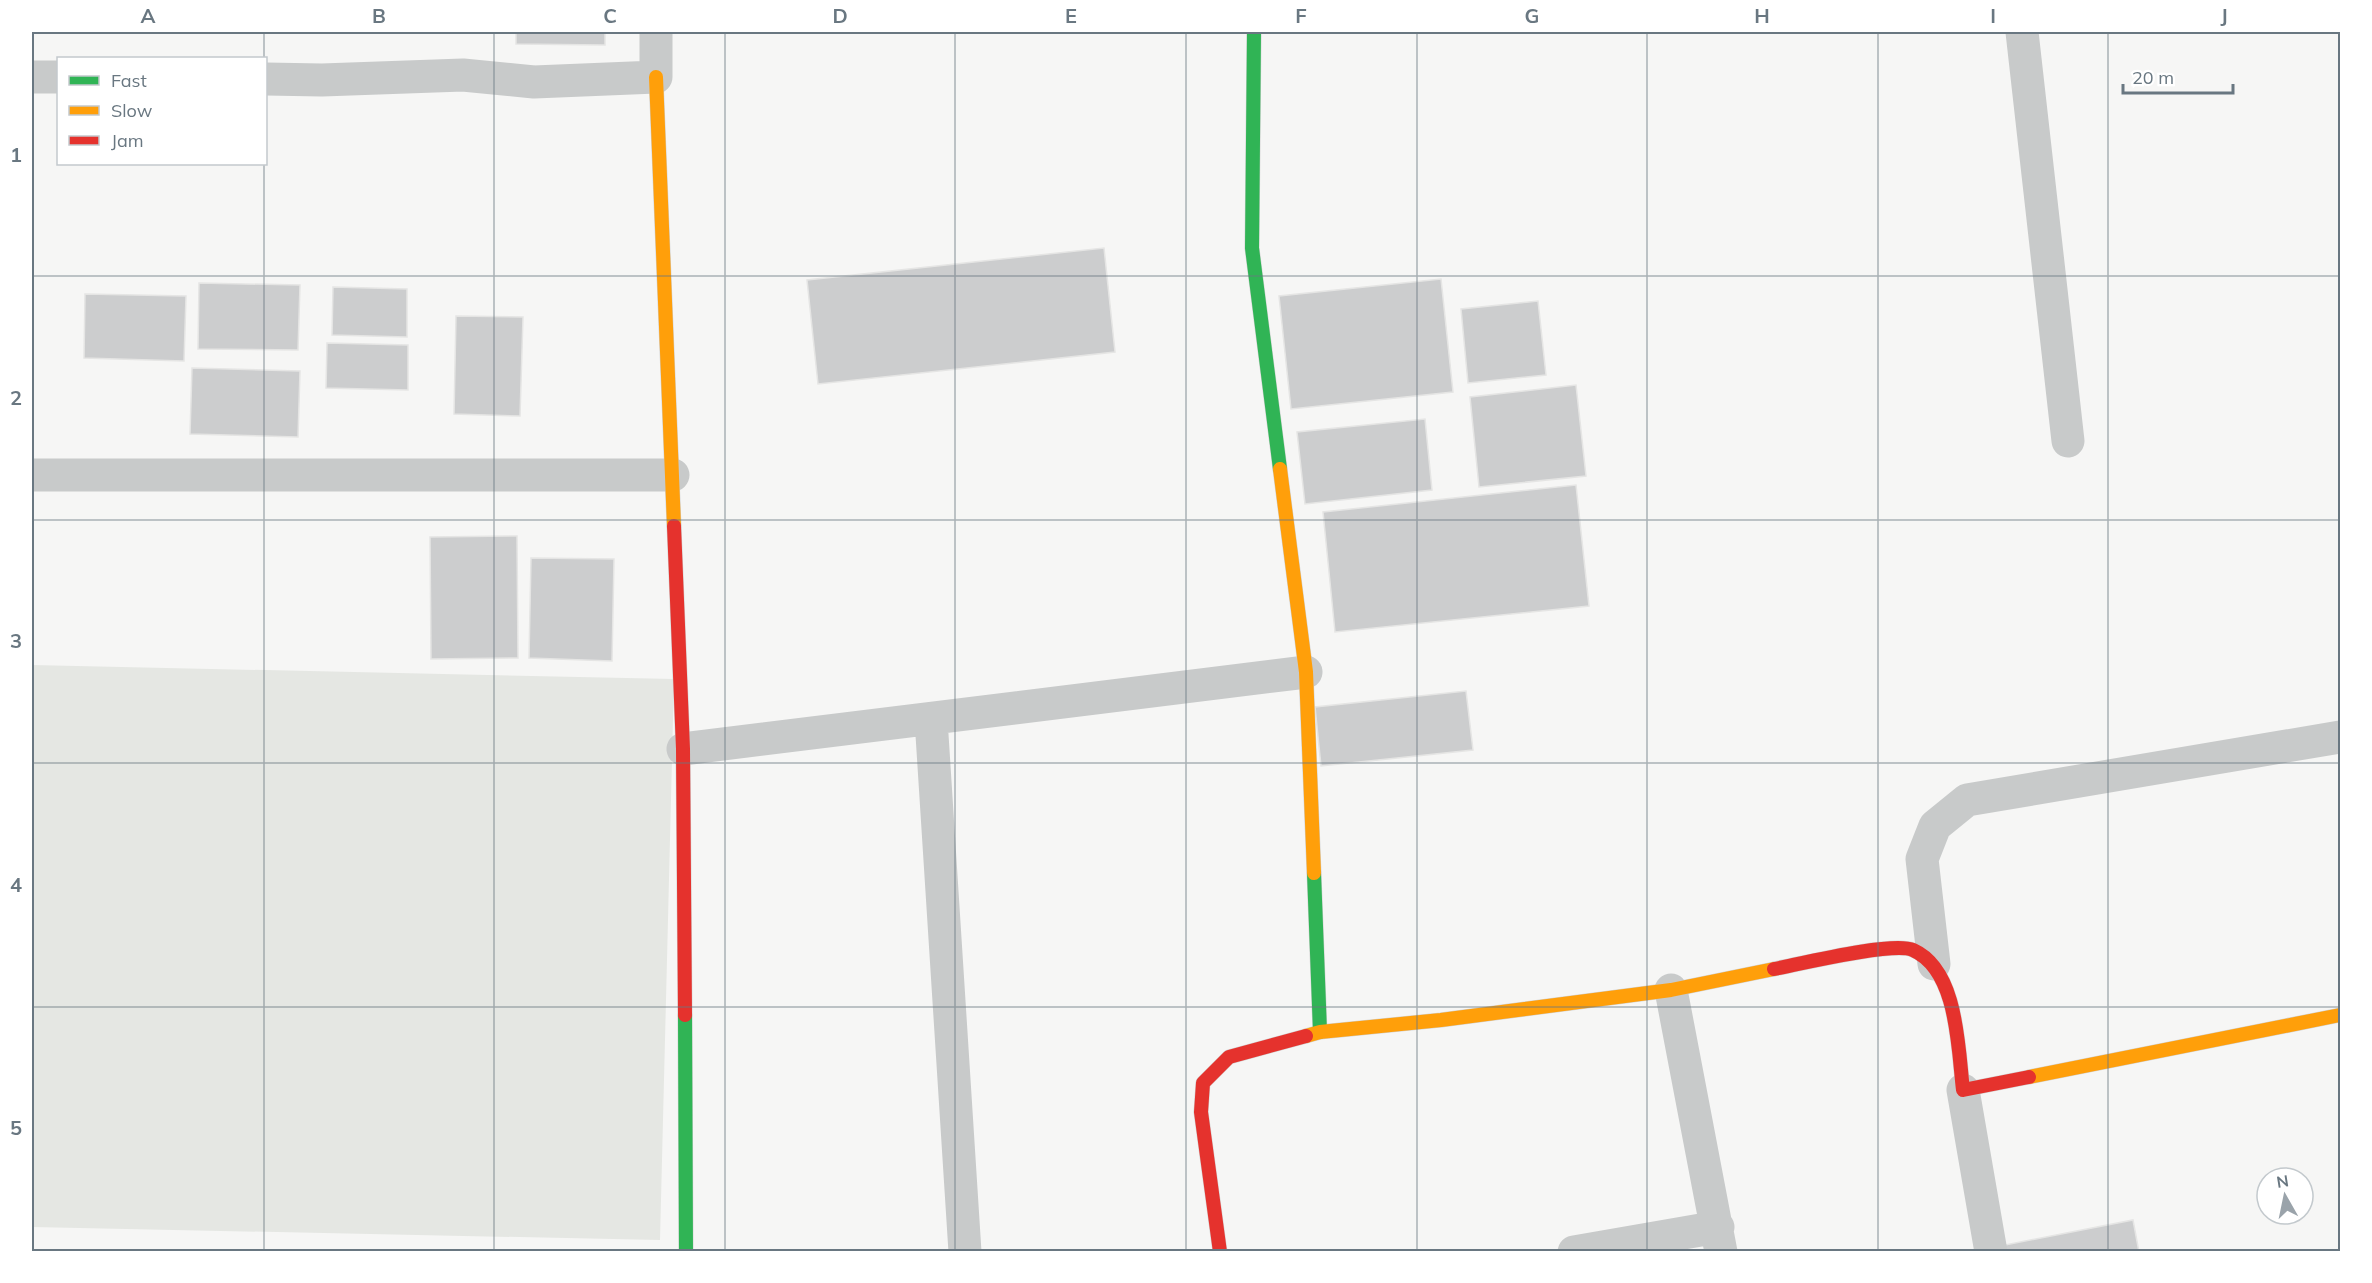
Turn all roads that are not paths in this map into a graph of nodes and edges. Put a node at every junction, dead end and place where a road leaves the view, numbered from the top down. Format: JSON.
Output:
{"nodes":[{"id":1,"x":656,"y":32,"type":"edge"},
{"id":2,"x":1254,"y":32,"type":"edge"},
{"id":3,"x":2022,"y":32,"type":"edge"},
{"id":4,"x":32,"y":77,"type":"edge"},
{"id":5,"x":57,"y":77,"type":"edge"},
{"id":6,"x":656,"y":77,"type":"junction"},
{"id":7,"x":267,"y":79,"type":"edge"},
{"id":8,"x":2068,"y":441,"type":"dead end"},
{"id":9,"x":32,"y":475,"type":"edge"},
{"id":10,"x":673,"y":475,"type":"junction"},
{"id":11,"x":1306,"y":672,"type":"junction"},
{"id":12,"x":932,"y":719,"type":"junction"},
{"id":13,"x":2340,"y":737,"type":"edge"},
{"id":14,"x":683,"y":749,"type":"junction"},
{"id":15,"x":1934,"y":964,"type":"junction"},
{"id":16,"x":1671,"y":990,"type":"junction"},
{"id":17,"x":2340,"y":1015,"type":"edge"},
{"id":18,"x":1320,"y":1032,"type":"junction"},
{"id":19,"x":1964,"y":1089,"type":"junction"},
{"id":20,"x":1720,"y":1239,"type":"edge"},
{"id":21,"x":686,"y":1251,"type":"edge"},
{"id":22,"x":965,"y":1251,"type":"edge"},
{"id":23,"x":1220,"y":1251,"type":"edge"},
{"id":24,"x":1574,"y":1251,"type":"edge"},
{"id":25,"x":1992,"y":1251,"type":"edge"}],
"edges":[{"from":1,"to":6,"type":"street"},
{"from":2,"to":11,"type":"street"},
{"from":3,"to":8,"type":"street"},
{"from":4,"to":5,"type":"street"},
{"from":6,"to":7,"type":"street"},
{"from":6,"to":10,"type":"street"},
{"from":9,"to":10,"type":"street"},
{"from":10,"to":14,"type":"street"},
{"from":11,"to":12,"type":"street"},
{"from":11,"to":18,"type":"street"},
{"from":12,"to":14,"type":"street"},
{"from":12,"to":22,"type":"street"},
{"from":13,"to":15,"type":"street"},
{"from":14,"to":21,"type":"street"},
{"from":15,"to":16,"type":"street"},
{"from":15,"to":19,"type":"street"},
{"from":16,"to":18,"type":"street"},
{"from":16,"to":20,"type":"street"},
{"from":17,"to":19,"type":"street"},
{"from":18,"to":23,"type":"street"},
{"from":19,"to":25,"type":"street"},
{"from":20,"to":24,"type":"street"}]}
